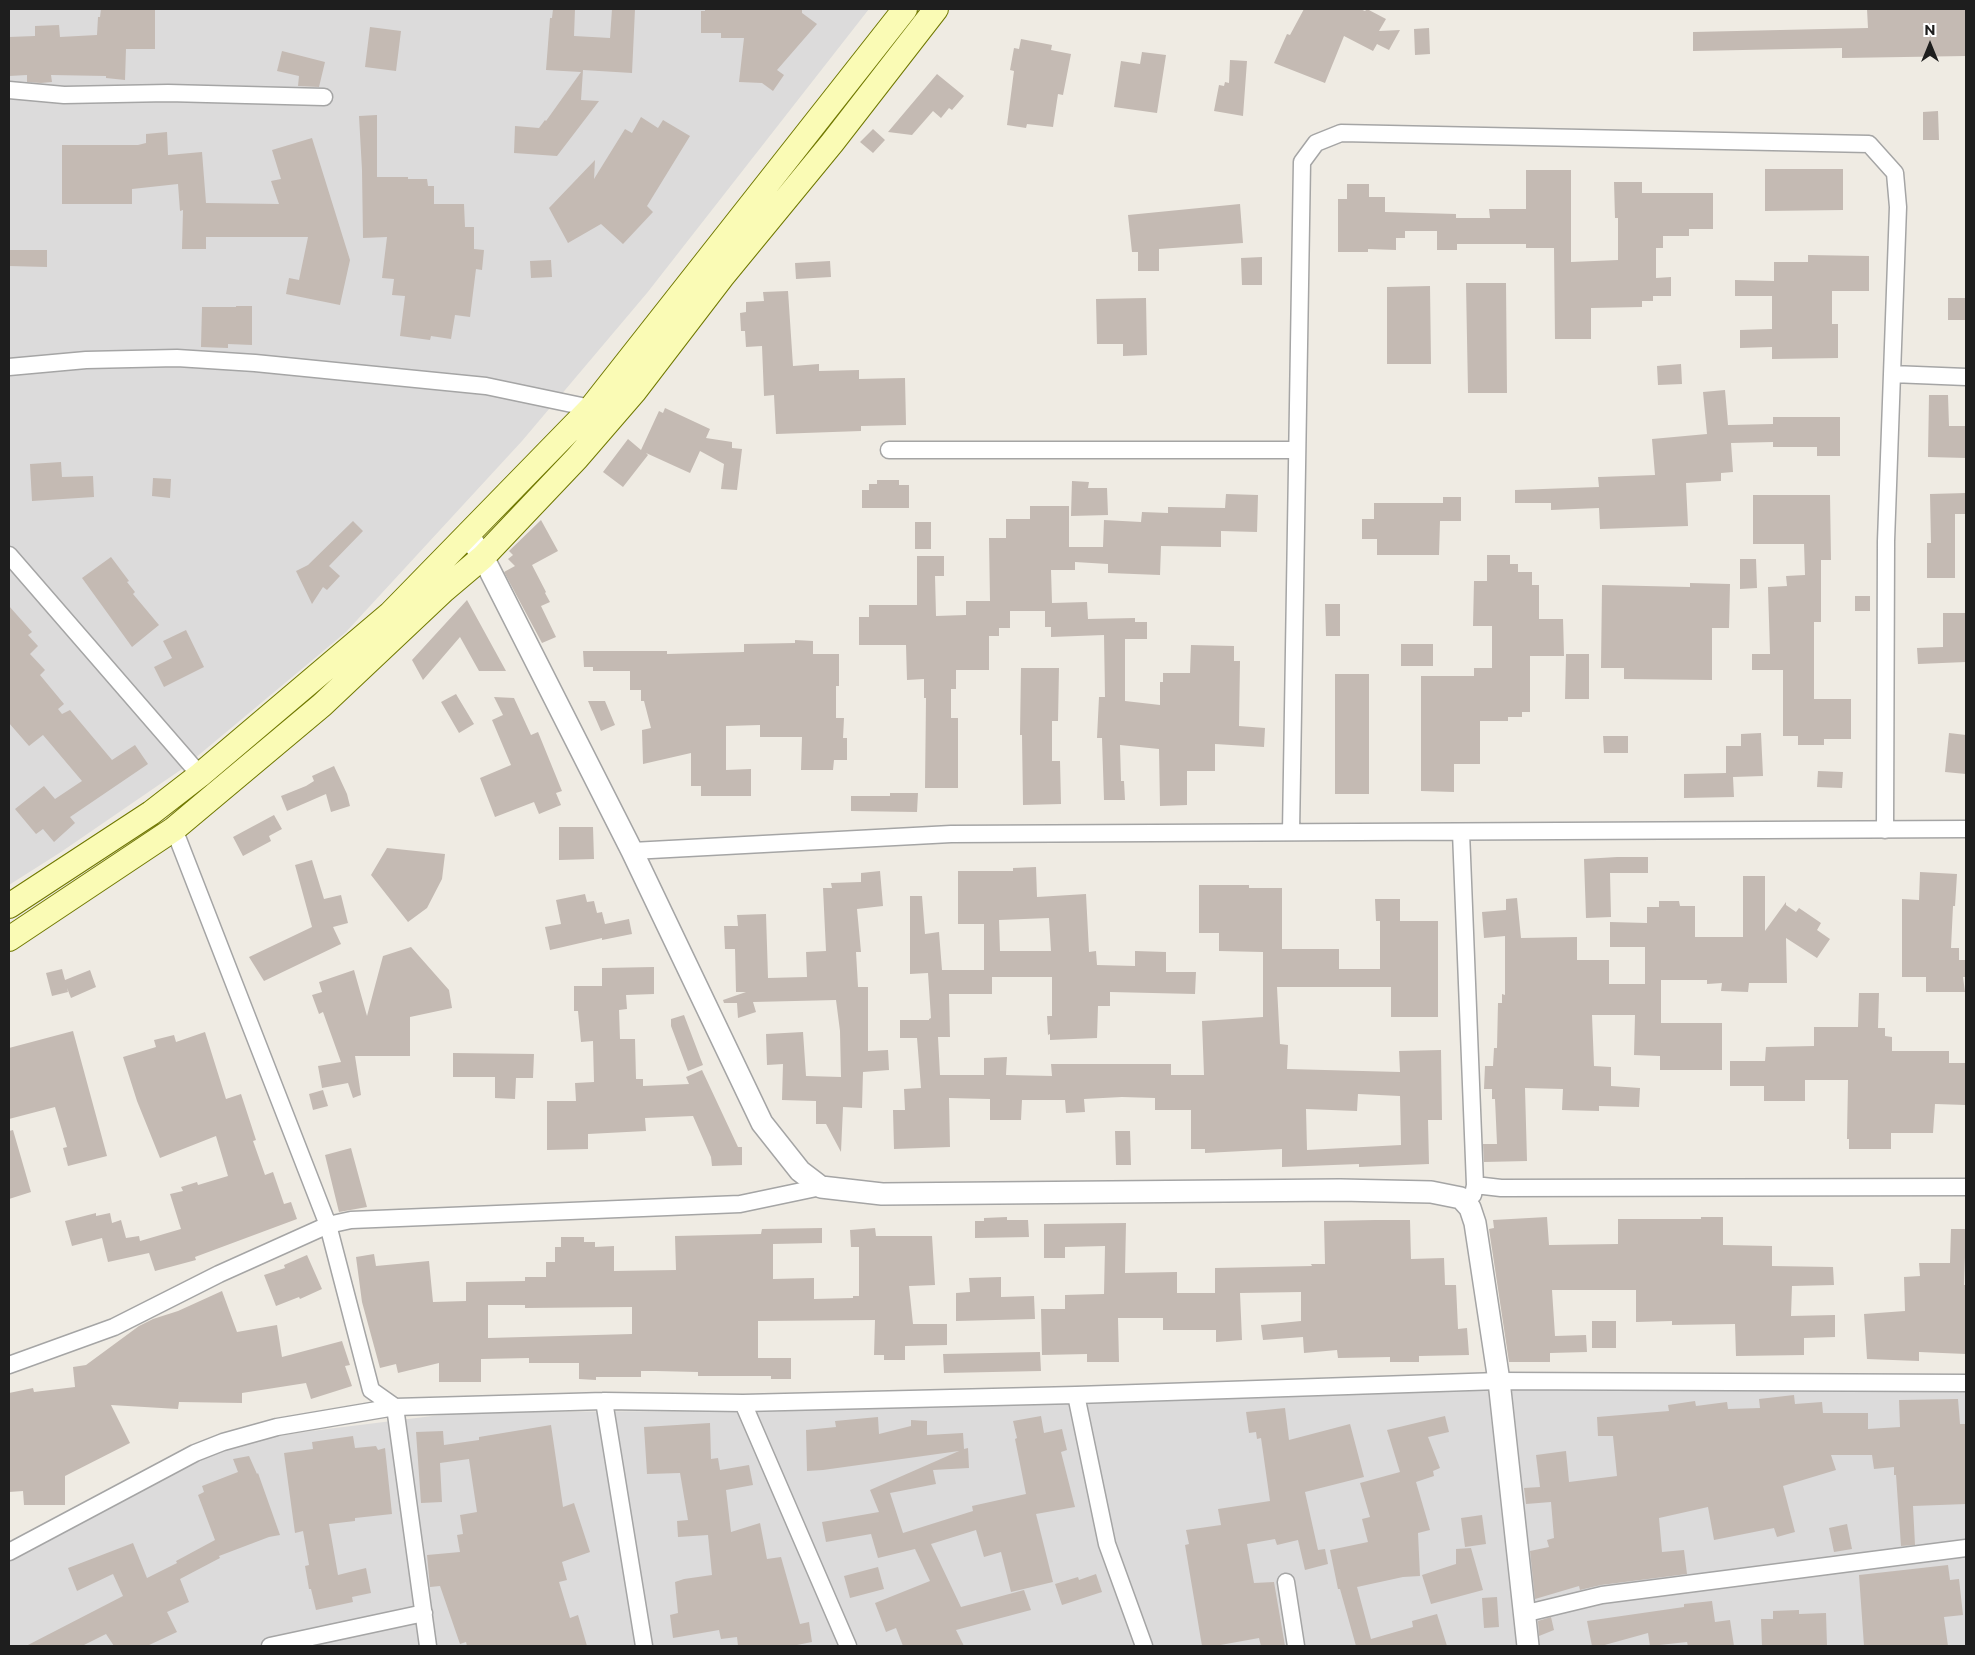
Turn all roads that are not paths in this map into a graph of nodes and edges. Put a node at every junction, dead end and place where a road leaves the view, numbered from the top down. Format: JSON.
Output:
{"nodes":[{"id":1,"x":905,"y":9,"type":"edge"},
{"id":2,"x":936,"y":9,"type":"edge"},
{"id":3,"x":9,"y":90,"type":"edge"},
{"id":4,"x":324,"y":97,"type":"dead end"},
{"id":5,"x":9,"y":367,"type":"edge"},
{"id":6,"x":1892,"y":374,"type":"junction"},
{"id":7,"x":1966,"y":377,"type":"edge"},
{"id":8,"x":591,"y":408,"type":"junction"},
{"id":9,"x":889,"y":450,"type":"dead end"},
{"id":10,"x":1297,"y":450,"type":"junction"},
{"id":11,"x":468,"y":535,"type":"junction"},
{"id":12,"x":9,"y":554,"type":"edge"},
{"id":13,"x":483,"y":556,"type":"junction"},
{"id":14,"x":200,"y":775,"type":"junction"},
{"id":15,"x":174,"y":829,"type":"junction"},
{"id":16,"x":1966,"y":829,"type":"edge"},
{"id":17,"x":1886,"y":830,"type":"junction"},
{"id":18,"x":1292,"y":832,"type":"junction"},
{"id":19,"x":1461,"y":832,"type":"junction"},
{"id":20,"x":632,"y":852,"type":"junction"},
{"id":21,"x":9,"y":906,"type":"edge"},
{"id":22,"x":9,"y":939,"type":"edge"},
{"id":23,"x":1475,"y":1185,"type":"junction"},
{"id":24,"x":821,"y":1187,"type":"junction"},
{"id":25,"x":1966,"y":1187,"type":"edge"},
{"id":26,"x":1470,"y":1208,"type":"junction"},
{"id":27,"x":328,"y":1225,"type":"junction"},
{"id":28,"x":9,"y":1365,"type":"edge"},
{"id":29,"x":1499,"y":1380,"type":"junction"},
{"id":30,"x":1966,"y":1383,"type":"edge"},
{"id":31,"x":1076,"y":1395,"type":"junction"},
{"id":32,"x":604,"y":1401,"type":"junction"},
{"id":33,"x":743,"y":1403,"type":"junction"},
{"id":34,"x":395,"y":1407,"type":"junction"},
{"id":35,"x":1966,"y":1548,"type":"edge"},
{"id":36,"x":9,"y":1552,"type":"edge"},
{"id":37,"x":1286,"y":1582,"type":"dead end"},
{"id":38,"x":424,"y":1613,"type":"junction"},
{"id":39,"x":1523,"y":1614,"type":"junction"},
{"id":40,"x":270,"y":1646,"type":"edge"},
{"id":41,"x":428,"y":1646,"type":"edge"},
{"id":42,"x":644,"y":1646,"type":"edge"},
{"id":43,"x":848,"y":1646,"type":"edge"},
{"id":44,"x":1144,"y":1646,"type":"edge"},
{"id":45,"x":1296,"y":1646,"type":"edge"},
{"id":46,"x":1528,"y":1646,"type":"edge"}],
"edges":[{"from":1,"to":8,"type":"main road"},
{"from":2,"to":13,"type":"main road"},
{"from":3,"to":4,"type":"street"},
{"from":5,"to":8,"type":"street"},
{"from":6,"to":7,"type":"street"},
{"from":6,"to":10,"type":"street"},
{"from":6,"to":17,"type":"street"},
{"from":8,"to":11,"type":"main road"},
{"from":9,"to":10,"type":"street"},
{"from":10,"to":18,"type":"street"},
{"from":11,"to":13,"type":"street"},
{"from":11,"to":14,"type":"main road"},
{"from":12,"to":14,"type":"street"},
{"from":13,"to":15,"type":"main road"},
{"from":13,"to":20,"type":"street"},
{"from":14,"to":21,"type":"main road"},
{"from":15,"to":22,"type":"main road"},
{"from":15,"to":27,"type":"street"},
{"from":16,"to":17,"type":"street"},
{"from":17,"to":19,"type":"street"},
{"from":18,"to":19,"type":"street"},
{"from":18,"to":20,"type":"street"},
{"from":19,"to":23,"type":"street"},
{"from":20,"to":24,"type":"street"},
{"from":23,"to":25,"type":"street"},
{"from":23,"to":26,"type":"street"},
{"from":24,"to":26,"type":"street"},
{"from":24,"to":27,"type":"street"},
{"from":26,"to":29,"type":"street"},
{"from":27,"to":28,"type":"street"},
{"from":27,"to":34,"type":"street"},
{"from":29,"to":30,"type":"street"},
{"from":29,"to":31,"type":"street"},
{"from":29,"to":39,"type":"street"},
{"from":31,"to":33,"type":"street"},
{"from":31,"to":44,"type":"street"},
{"from":32,"to":33,"type":"street"},
{"from":32,"to":34,"type":"street"},
{"from":32,"to":42,"type":"street"},
{"from":33,"to":43,"type":"street"},
{"from":34,"to":36,"type":"street"},
{"from":34,"to":38,"type":"street"},
{"from":35,"to":39,"type":"street"},
{"from":37,"to":45,"type":"street"},
{"from":38,"to":40,"type":"street"},
{"from":38,"to":41,"type":"street"},
{"from":39,"to":46,"type":"street"}]}
